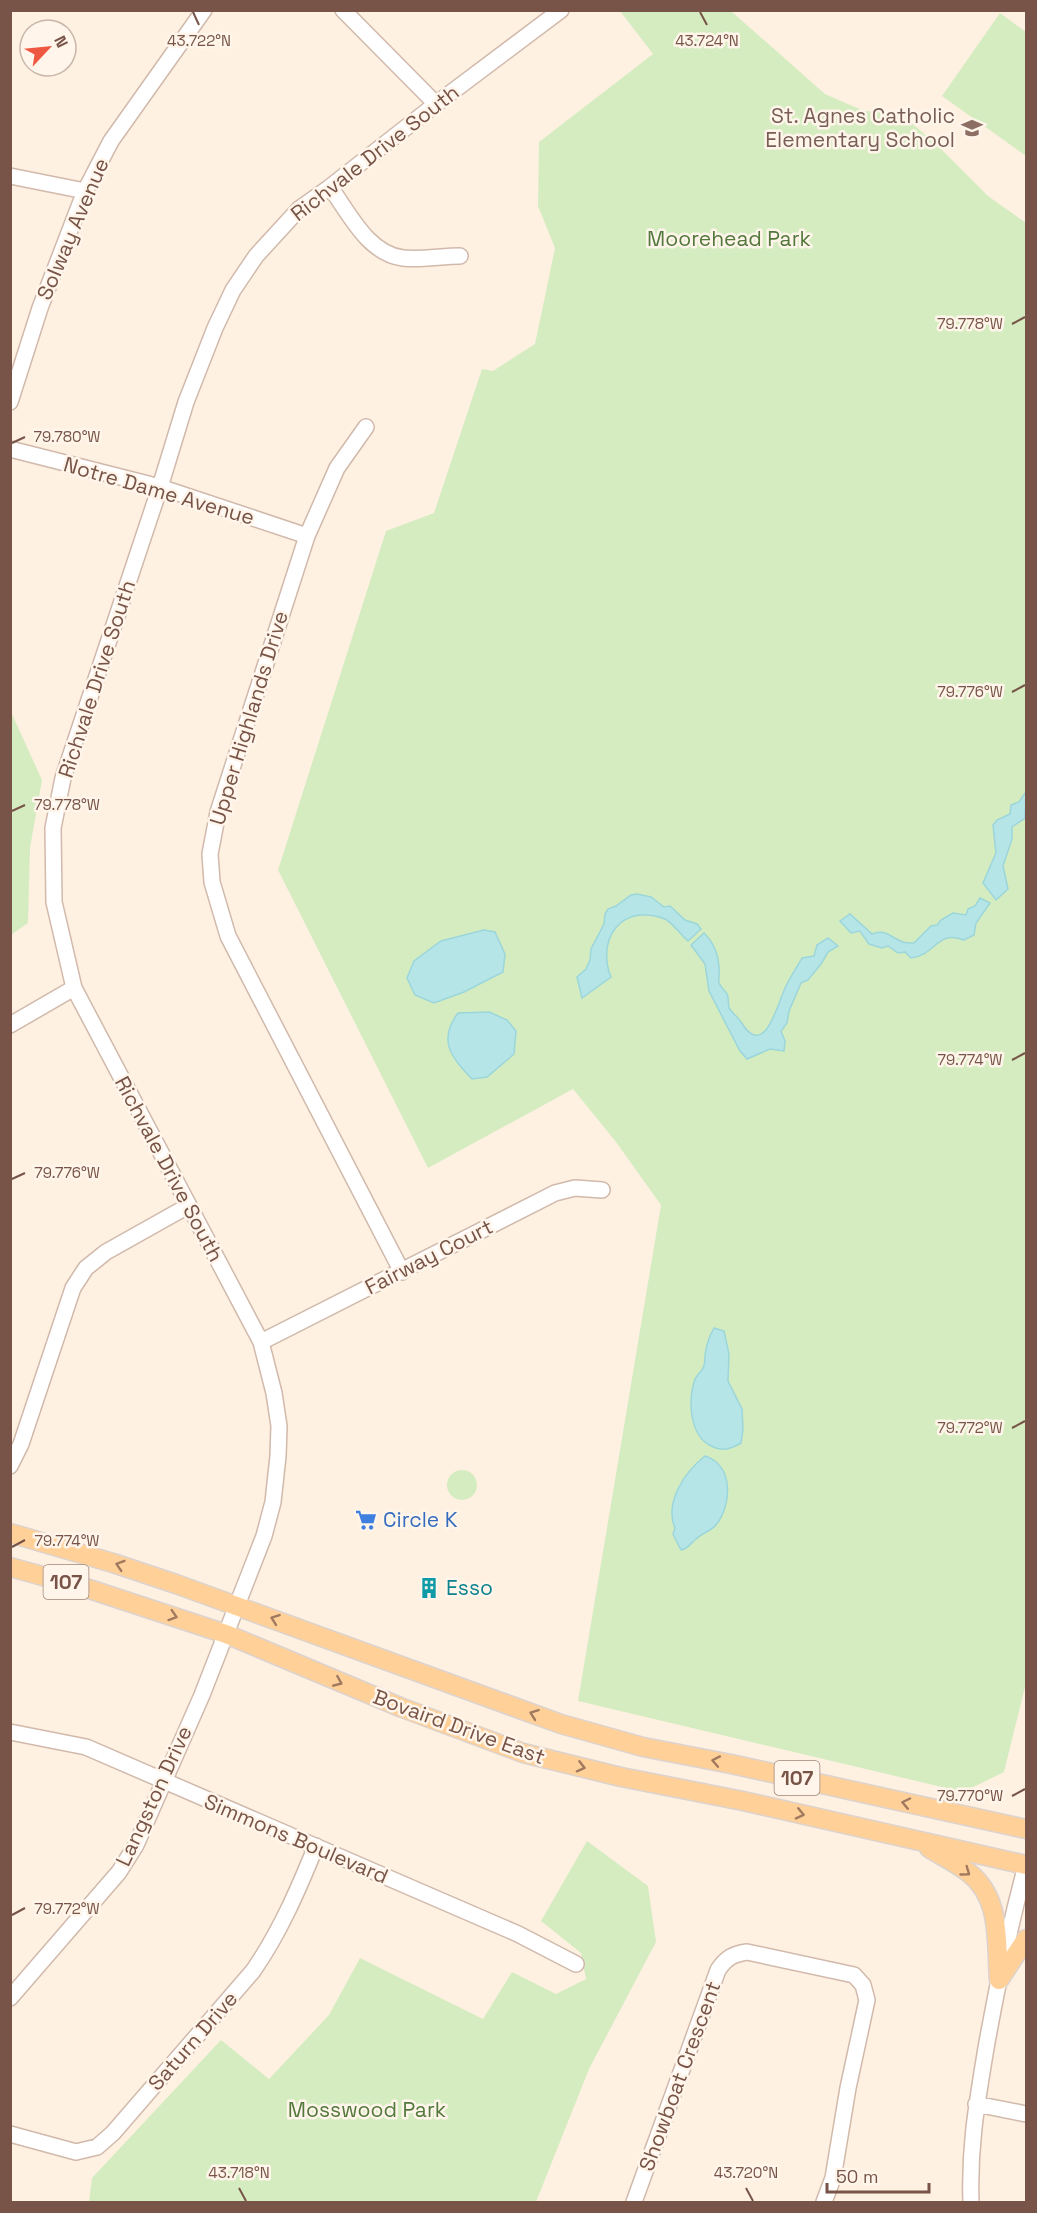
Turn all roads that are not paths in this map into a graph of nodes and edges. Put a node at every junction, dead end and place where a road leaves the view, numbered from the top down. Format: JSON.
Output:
{"nodes":[{"id":1,"x":204,"y":10,"type":"edge"},
{"id":2,"x":343,"y":10,"type":"edge"},
{"id":3,"x":561,"y":10,"type":"edge"},
{"id":4,"x":436,"y":104,"type":"junction"},
{"id":5,"x":10,"y":176,"type":"edge"},
{"id":6,"x":330,"y":187,"type":"junction"},
{"id":7,"x":85,"y":192,"type":"junction"},
{"id":8,"x":460,"y":256,"type":"dead end"},
{"id":9,"x":10,"y":402,"type":"edge"},
{"id":10,"x":366,"y":427,"type":"dead end"},
{"id":11,"x":10,"y":449,"type":"edge"},
{"id":12,"x":160,"y":487,"type":"junction"},
{"id":13,"x":307,"y":536,"type":"junction"},
{"id":14,"x":74,"y":988,"type":"junction"},
{"id":15,"x":10,"y":1025,"type":"edge"},
{"id":16,"x":602,"y":1190,"type":"dead end"},
{"id":17,"x":188,"y":1206,"type":"junction"},
{"id":18,"x":402,"y":1272,"type":"junction"},
{"id":19,"x":261,"y":1342,"type":"junction"},
{"id":20,"x":10,"y":1466,"type":"edge"},
{"id":21,"x":10,"y":1533,"type":"edge"},
{"id":22,"x":10,"y":1567,"type":"edge"},
{"id":23,"x":237,"y":1605,"type":"junction"},
{"id":24,"x":226,"y":1634,"type":"junction"},
{"id":25,"x":10,"y":1732,"type":"edge"},
{"id":26,"x":163,"y":1782,"type":"junction"},
{"id":27,"x":1026,"y":1829,"type":"edge"},
{"id":28,"x":917,"y":1840,"type":"junction"},
{"id":29,"x":316,"y":1846,"type":"junction"},
{"id":30,"x":1026,"y":1865,"type":"edge"},
{"id":31,"x":1026,"y":1939,"type":"edge"},
{"id":32,"x":576,"y":1964,"type":"dead end"},
{"id":33,"x":999,"y":1980,"type":"junction"},
{"id":34,"x":10,"y":1998,"type":"edge"},
{"id":35,"x":976,"y":2104,"type":"junction"},
{"id":36,"x":1026,"y":2114,"type":"edge"},
{"id":37,"x":10,"y":2134,"type":"edge"},
{"id":38,"x":634,"y":2202,"type":"edge"},
{"id":39,"x":824,"y":2202,"type":"edge"},
{"id":40,"x":971,"y":2202,"type":"edge"}],
"edges":[{"from":1,"to":7,"type":"street","name":"Solway Avenue"},
{"from":2,"to":4,"type":"street"},
{"from":3,"to":4,"type":"street","name":"Richvale Drive South"},
{"from":4,"to":6,"type":"street","name":"Richvale Drive South"},
{"from":5,"to":7,"type":"street"},
{"from":6,"to":8,"type":"street"},
{"from":6,"to":12,"type":"street","name":"Richvale Drive South"},
{"from":7,"to":9,"type":"street","name":"Solway Avenue"},
{"from":10,"to":13,"type":"street","name":"Upper Highlands Drive"},
{"from":11,"to":12,"type":"street","name":"Notre Dame Avenue"},
{"from":12,"to":13,"type":"street","name":"Notre Dame Avenue"},
{"from":12,"to":14,"type":"street","name":"Richvale Drive South"},
{"from":13,"to":18,"type":"street","name":"Upper Highlands Drive"},
{"from":14,"to":15,"type":"street"},
{"from":14,"to":17,"type":"street","name":"Richvale Drive South"},
{"from":16,"to":18,"type":"street","name":"Fairway Court"},
{"from":17,"to":19,"type":"street","name":"Richvale Drive South"},
{"from":17,"to":20,"type":"street"},
{"from":18,"to":19,"type":"street","name":"Fairway Court"},
{"from":19,"to":23,"type":"street","name":"Richvale Drive South"},
{"from":23,"to":21,"type":"main road","name":"Bovaird Drive East","number":"107","one_way":true},
{"from":22,"to":24,"type":"main road","name":"Bovaird Drive East","number":"107","one_way":true},
{"from":23,"to":24,"type":"street","name":"Langston Drive"},
{"from":27,"to":23,"type":"main road","name":"Bovaird Drive East","number":"107","one_way":true},
{"from":24,"to":26,"type":"street","name":"Langston Drive"},
{"from":24,"to":28,"type":"main road","name":"Bovaird Drive East","number":"107","one_way":true},
{"from":25,"to":26,"type":"street","name":"Simmons Boulevard"},
{"from":26,"to":29,"type":"street","name":"Simmons Boulevard"},
{"from":26,"to":34,"type":"street","name":"Langston Drive"},
{"from":28,"to":30,"type":"main road","name":"Bovaird Drive East","number":"107"},
{"from":28,"to":33,"type":"main road","one_way":true},
{"from":29,"to":32,"type":"street","name":"Simmons Boulevard"},
{"from":29,"to":37,"type":"street","name":"Saturn Drive"},
{"from":30,"to":33,"type":"street"},
{"from":31,"to":33,"type":"main road"},
{"from":33,"to":35,"type":"street"},
{"from":35,"to":36,"type":"street"},
{"from":35,"to":40,"type":"street"},
{"from":38,"to":39,"type":"street","name":"Showboat Crescent"}]}
